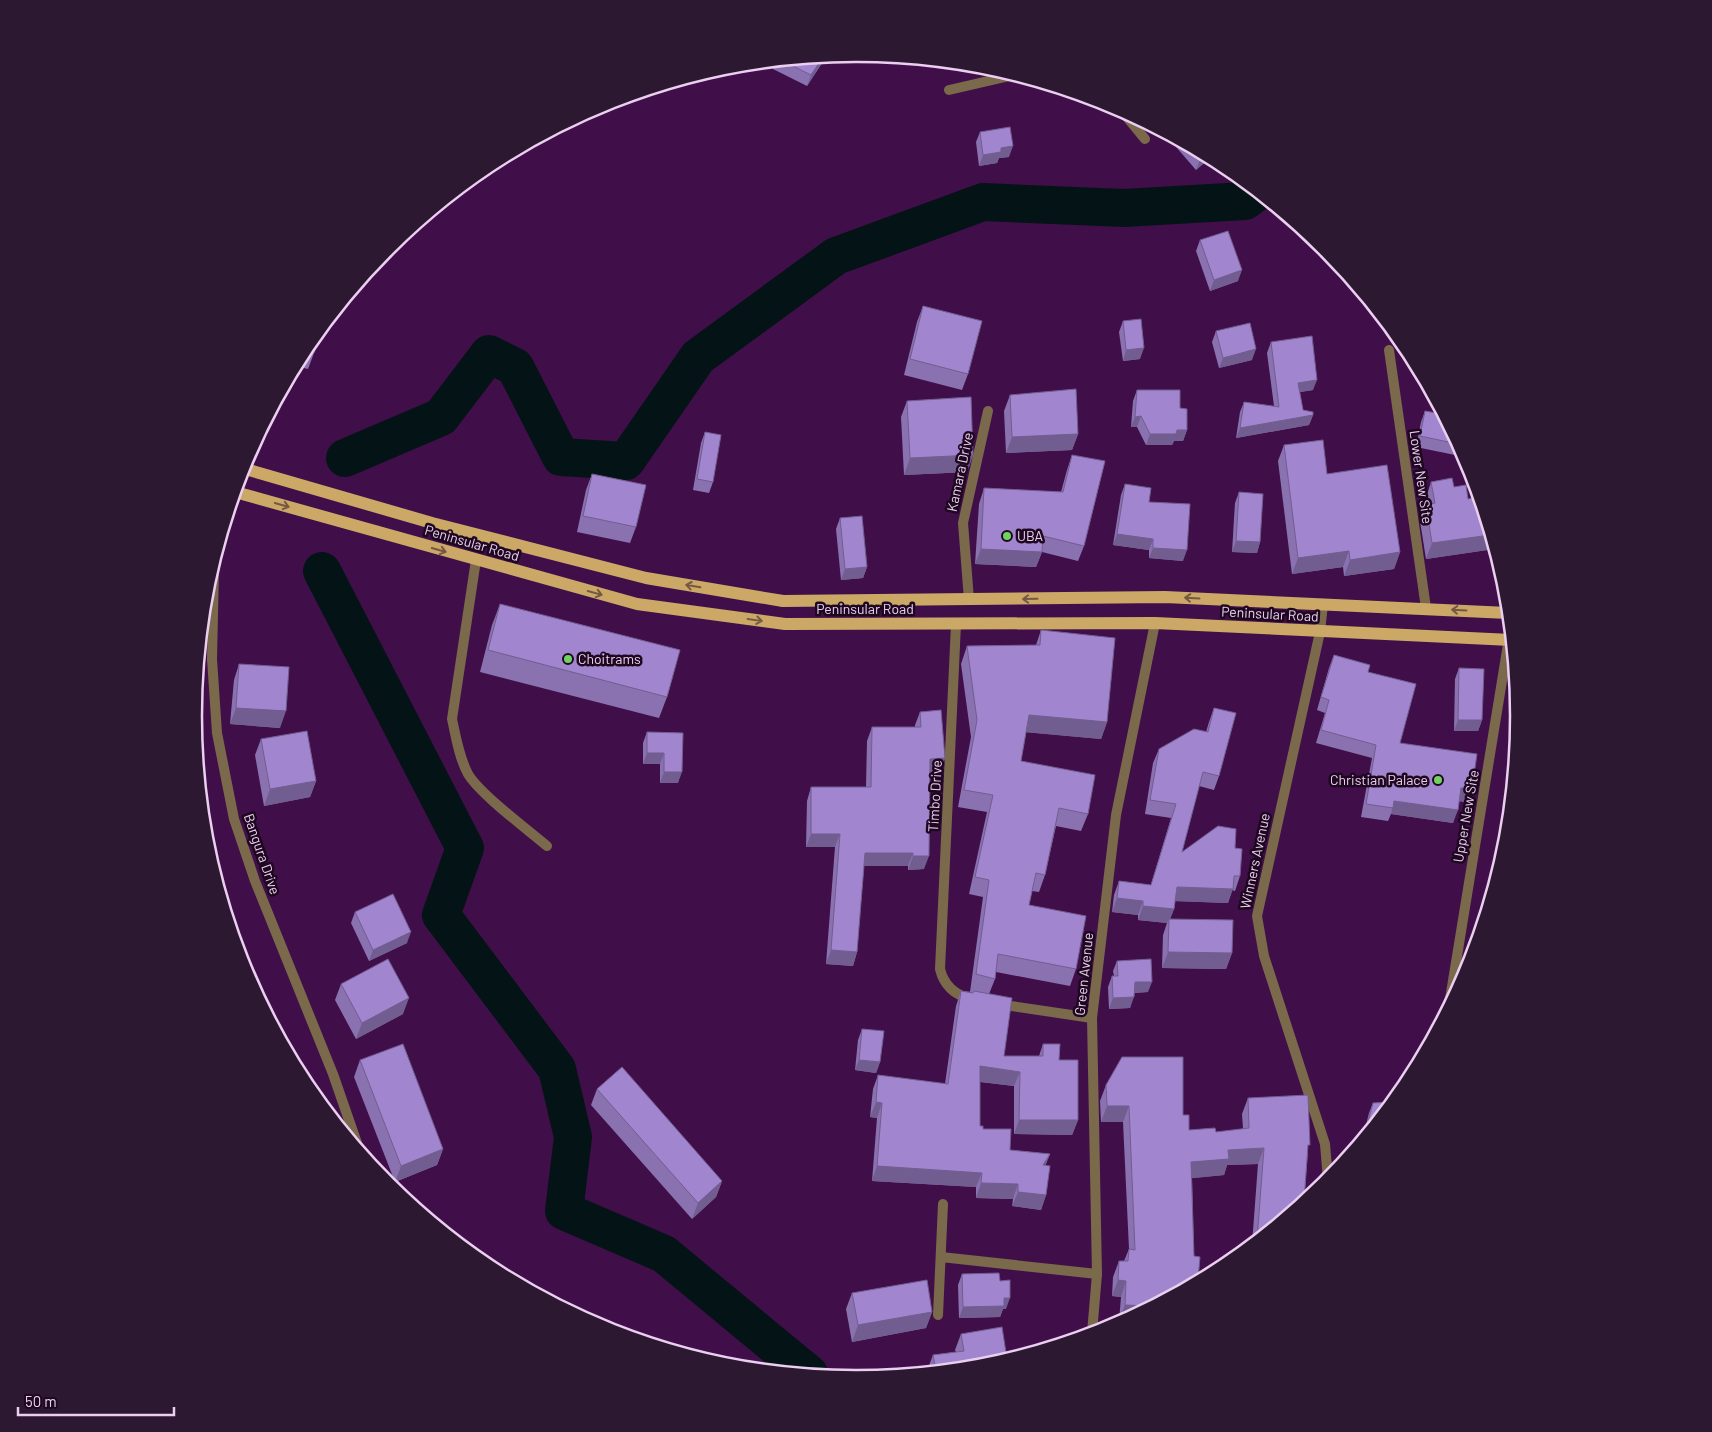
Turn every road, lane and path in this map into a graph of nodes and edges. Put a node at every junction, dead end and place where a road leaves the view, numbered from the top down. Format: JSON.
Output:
{"nodes":[{"id":1,"x":998,"y":79,"type":"edge"},
{"id":2,"x":949,"y":90,"type":"dead end"},
{"id":3,"x":1133,"y":125,"type":"edge"},
{"id":4,"x":1145,"y":139,"type":"dead end"},
{"id":5,"x":1389,"y":350,"type":"dead end"},
{"id":6,"x":988,"y":411,"type":"dead end"},
{"id":7,"x":250,"y":470,"type":"edge"},
{"id":8,"x":242,"y":494,"type":"edge"},
{"id":9,"x":476,"y":560,"type":"junction"},
{"id":10,"x":213,"y":599,"type":"edge"},
{"id":11,"x":969,"y":600,"type":"junction"},
{"id":12,"x":1323,"y":604,"type":"junction"},
{"id":13,"x":1426,"y":608,"type":"junction"},
{"id":14,"x":1501,"y":613,"type":"edge"},
{"id":15,"x":1155,"y":623,"type":"junction"},
{"id":16,"x":956,"y":624,"type":"junction"},
{"id":17,"x":1320,"y":632,"type":"junction"},
{"id":18,"x":1505,"y":638,"type":"edge"},
{"id":19,"x":1507,"y":658,"type":"edge"},
{"id":20,"x":547,"y":846,"type":"dead end"},
{"id":21,"x":1453,"y":981,"type":"edge"},
{"id":22,"x":1092,"y":1018,"type":"junction"},
{"id":23,"x":353,"y":1132,"type":"edge"},
{"id":24,"x":1327,"y":1168,"type":"edge"},
{"id":25,"x":943,"y":1204,"type":"dead end"},
{"id":26,"x":941,"y":1257,"type":"junction"},
{"id":27,"x":1097,"y":1274,"type":"junction"},
{"id":28,"x":938,"y":1315,"type":"dead end"},
{"id":29,"x":1093,"y":1325,"type":"edge"}],
"edges":[{"from":1,"to":2,"type":"street"},
{"from":3,"to":4,"type":"street"},
{"from":5,"to":13,"type":"street","name":"Lower New Site"},
{"from":6,"to":11,"type":"street","name":"Kamara Drive"},
{"from":11,"to":7,"type":"main road","name":"Peninsular Road","one_way":true},
{"from":8,"to":9,"type":"main road","name":"Peninsular Road","one_way":true},
{"from":9,"to":16,"type":"main road","name":"Peninsular Road","one_way":true},
{"from":9,"to":20,"type":"street"},
{"from":10,"to":23,"type":"street","name":"Bangura Drive"},
{"from":12,"to":11,"type":"main road","name":"Peninsular Road","one_way":true},
{"from":12,"to":13,"type":"main road","name":"Peninsular Road"},
{"from":12,"to":17,"type":"street","name":"Winners Avenue"},
{"from":14,"to":13,"type":"main road","name":"Peninsular Road","one_way":true},
{"from":15,"to":16,"type":"main road","name":"Peninsular Road"},
{"from":15,"to":17,"type":"main road","name":"Peninsular Road"},
{"from":15,"to":22,"type":"street","name":"Green Avenue"},
{"from":16,"to":22,"type":"street","name":"Timbo Drive"},
{"from":17,"to":18,"type":"main road","name":"Peninsular Road"},
{"from":17,"to":24,"type":"street","name":"Winners Avenue"},
{"from":19,"to":21,"type":"street","name":"Upper New Site"},
{"from":22,"to":27,"type":"street","name":"Green Avenue"},
{"from":25,"to":26,"type":"street"},
{"from":26,"to":27,"type":"street"},
{"from":26,"to":28,"type":"street"},
{"from":27,"to":29,"type":"street","name":"Green Avenue"}]}
